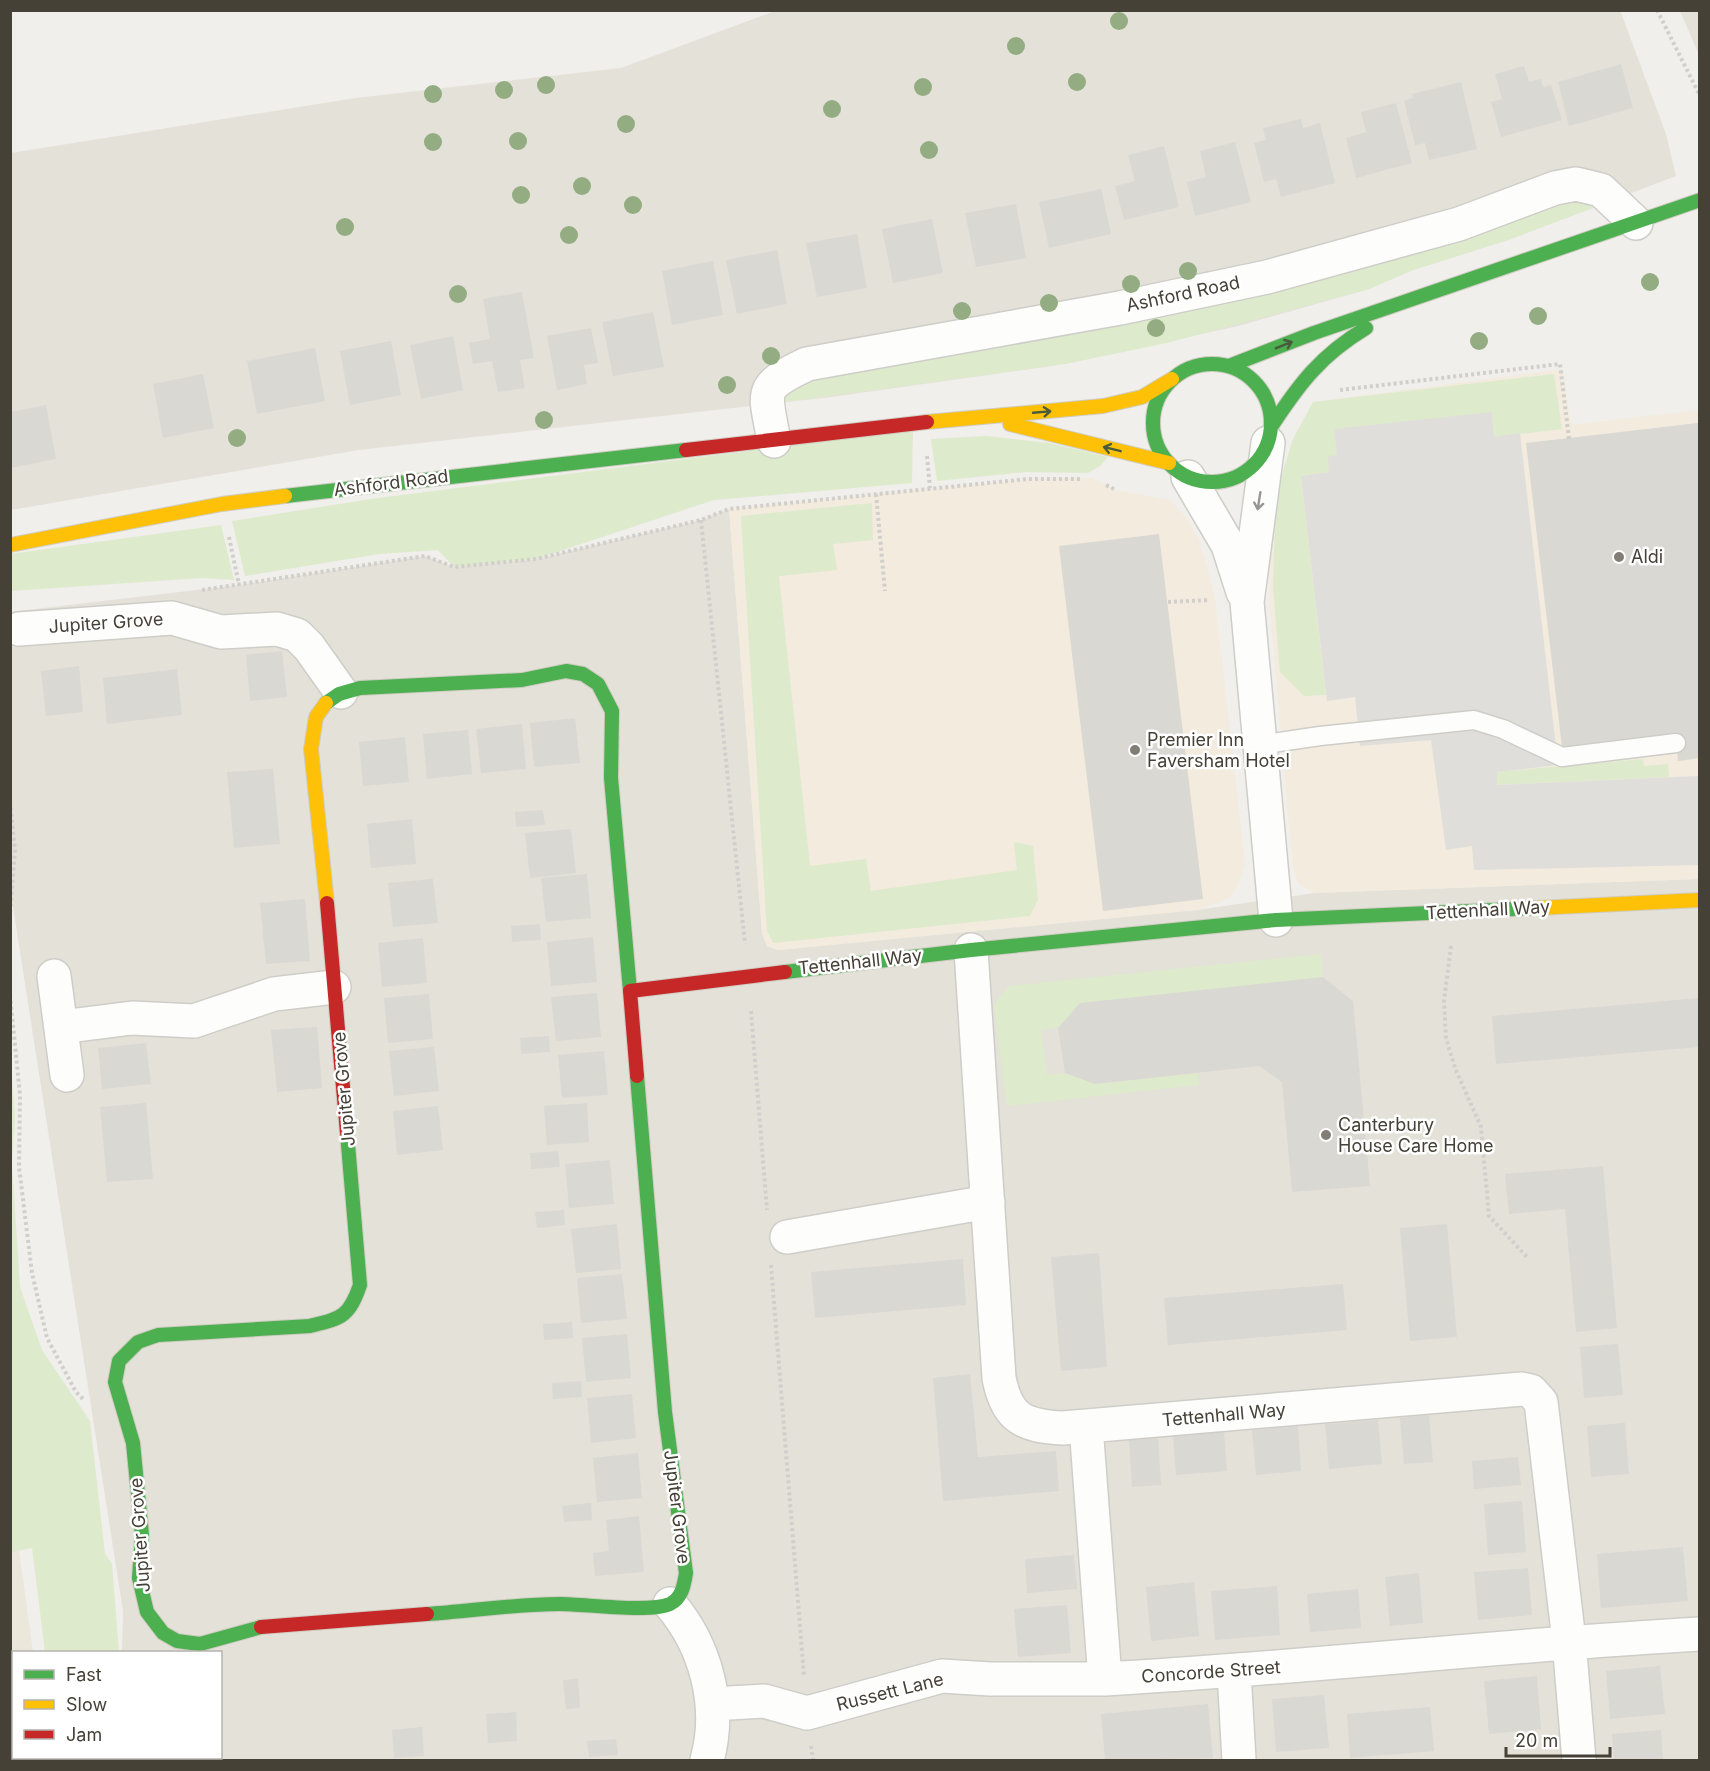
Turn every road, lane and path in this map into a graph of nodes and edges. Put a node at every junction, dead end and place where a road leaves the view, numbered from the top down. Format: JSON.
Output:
{"nodes":[{"id":1,"x":1657,"y":10,"type":"edge"},
{"id":2,"x":1700,"y":96,"type":"edge"},
{"id":3,"x":1700,"y":200,"type":"edge"},
{"id":4,"x":1636,"y":223,"type":"junction"},
{"id":5,"x":1419,"y":296,"type":"junction"},
{"id":6,"x":1229,"y":366,"type":"junction"},
{"id":7,"x":1172,"y":380,"type":"junction"},
{"id":8,"x":1339,"y":390,"type":"dead end"},
{"id":9,"x":984,"y":418,"type":"junction"},
{"id":10,"x":1270,"y":435,"type":"junction"},
{"id":11,"x":1569,"y":439,"type":"dead end"},
{"id":12,"x":774,"y":441,"type":"junction"},
{"id":13,"x":926,"y":446,"type":"dead end"},
{"id":14,"x":1179,"y":470,"type":"junction"},
{"id":15,"x":1092,"y":478,"type":"dead end"},
{"id":16,"x":1100,"y":482,"type":"dead end"},
{"id":17,"x":930,"y":488,"type":"junction"},
{"id":18,"x":1116,"y":490,"type":"dead end"},
{"id":19,"x":876,"y":494,"type":"junction"},
{"id":20,"x":222,"y":504,"type":"junction"},
{"id":21,"x":701,"y":520,"type":"junction"},
{"id":22,"x":10,"y":545,"type":"edge"},
{"id":23,"x":239,"y":585,"type":"junction"},
{"id":24,"x":193,"y":591,"type":"dead end"},
{"id":25,"x":885,"y":591,"type":"dead end"},
{"id":26,"x":1215,"y":599,"type":"dead end"},
{"id":27,"x":1168,"y":602,"type":"dead end"},
{"id":28,"x":1247,"y":602,"type":"junction"},
{"id":29,"x":19,"y":629,"type":"dead end"},
{"id":30,"x":341,"y":692,"type":"junction"},
{"id":31,"x":1676,"y":743,"type":"dead end"},
{"id":32,"x":1259,"y":745,"type":"junction"},
{"id":33,"x":10,"y":802,"type":"edge"},
{"id":34,"x":1700,"y":900,"type":"edge"},
{"id":35,"x":1455,"y":912,"type":"junction"},
{"id":36,"x":10,"y":914,"type":"edge"},
{"id":37,"x":1276,"y":920,"type":"junction"},
{"id":38,"x":971,"y":950,"type":"junction"},
{"id":39,"x":54,"y":975,"type":"dead end"},
{"id":40,"x":748,"y":975,"type":"junction"},
{"id":41,"x":334,"y":987,"type":"junction"},
{"id":42,"x":630,"y":991,"type":"junction"},
{"id":43,"x":10,"y":995,"type":"edge"},
{"id":44,"x":61,"y":1027,"type":"junction"},
{"id":45,"x":67,"y":1075,"type":"dead end"},
{"id":46,"x":988,"y":1202,"type":"junction"},
{"id":47,"x":775,"y":1237,"type":"junction"},
{"id":48,"x":1527,"y":1257,"type":"dead end"},
{"id":49,"x":84,"y":1400,"type":"dead end"},
{"id":50,"x":1086,"y":1426,"type":"junction"},
{"id":51,"x":670,"y":1604,"type":"junction"},
{"id":52,"x":1700,"y":1634,"type":"edge"},
{"id":53,"x":1569,"y":1641,"type":"junction"},
{"id":54,"x":1234,"y":1672,"type":"junction"},
{"id":55,"x":1105,"y":1679,"type":"junction"},
{"id":56,"x":713,"y":1704,"type":"junction"},
{"id":57,"x":807,"y":1713,"type":"junction"},
{"id":58,"x":707,"y":1761,"type":"edge"},
{"id":59,"x":813,"y":1761,"type":"edge"},
{"id":60,"x":1239,"y":1761,"type":"edge"},
{"id":61,"x":1579,"y":1761,"type":"edge"}],
"edges":[{"from":1,"to":2,"type":"path"},
{"from":3,"to":4,"type":"street"},
{"from":4,"to":5,"type":"street"},
{"from":4,"to":12,"type":"street","name":"Ashford Road"},
{"from":6,"to":5,"type":"street","one_way":true},
{"from":5,"to":10,"type":"street"},
{"from":6,"to":7,"type":"street"},
{"from":6,"to":10,"type":"street"},
{"from":9,"to":7,"type":"street","name":"Ashford Road","one_way":true},
{"from":7,"to":14,"type":"street"},
{"from":8,"to":11,"type":"path"},
{"from":9,"to":12,"type":"street","name":"Ashford Road"},
{"from":14,"to":9,"type":"street","name":"Ashford Road","one_way":true},
{"from":10,"to":14,"type":"street"},
{"from":10,"to":28,"type":"street","one_way":true},
{"from":12,"to":20,"type":"street","name":"Ashford Road"},
{"from":13,"to":17,"type":"path"},
{"from":14,"to":28,"type":"street"},
{"from":15,"to":17,"type":"path"},
{"from":16,"to":18,"type":"path"},
{"from":17,"to":19,"type":"path"},
{"from":19,"to":21,"type":"path"},
{"from":19,"to":25,"type":"path"},
{"from":20,"to":22,"type":"street","name":"Ashford Road"},
{"from":20,"to":23,"type":"path"},
{"from":21,"to":23,"type":"path"},
{"from":21,"to":40,"type":"path"},
{"from":23,"to":24,"type":"path"},
{"from":26,"to":27,"type":"path"},
{"from":28,"to":32,"type":"street"},
{"from":29,"to":30,"type":"street","name":"Jupiter Grove"},
{"from":30,"to":41,"type":"street","name":"Jupiter Grove"},
{"from":30,"to":42,"type":"street","name":"Jupiter Grove"},
{"from":31,"to":32,"type":"lane"},
{"from":32,"to":37,"type":"street"},
{"from":33,"to":36,"type":"path"},
{"from":34,"to":35,"type":"street","name":"Tettenhall Way"},
{"from":35,"to":37,"type":"street","name":"Tettenhall Way"},
{"from":35,"to":48,"type":"path"},
{"from":37,"to":38,"type":"street","name":"Tettenhall Way"},
{"from":38,"to":40,"type":"street","name":"Tettenhall Way"},
{"from":38,"to":46,"type":"street","name":"Tettenhall Way"},
{"from":39,"to":44,"type":"street"},
{"from":40,"to":42,"type":"street"},
{"from":40,"to":47,"type":"path"},
{"from":41,"to":44,"type":"street"},
{"from":41,"to":51,"type":"street","name":"Jupiter Grove"},
{"from":42,"to":51,"type":"street","name":"Jupiter Grove"},
{"from":43,"to":49,"type":"path"},
{"from":44,"to":45,"type":"street"},
{"from":46,"to":47,"type":"street"},
{"from":46,"to":50,"type":"street","name":"Tettenhall Way"},
{"from":47,"to":57,"type":"path"},
{"from":50,"to":53,"type":"street","name":"Tettenhall Way"},
{"from":50,"to":55,"type":"street"},
{"from":51,"to":56,"type":"street"},
{"from":52,"to":53,"type":"street","name":"Concorde Street"},
{"from":53,"to":54,"type":"street","name":"Concorde Street"},
{"from":53,"to":61,"type":"street","name":"Tettenhall Way"},
{"from":54,"to":55,"type":"street","name":"Concorde Street"},
{"from":54,"to":60,"type":"street"},
{"from":55,"to":57,"type":"street","name":"Russett Lane"},
{"from":56,"to":57,"type":"street"},
{"from":56,"to":58,"type":"street"},
{"from":57,"to":59,"type":"path"}]}
